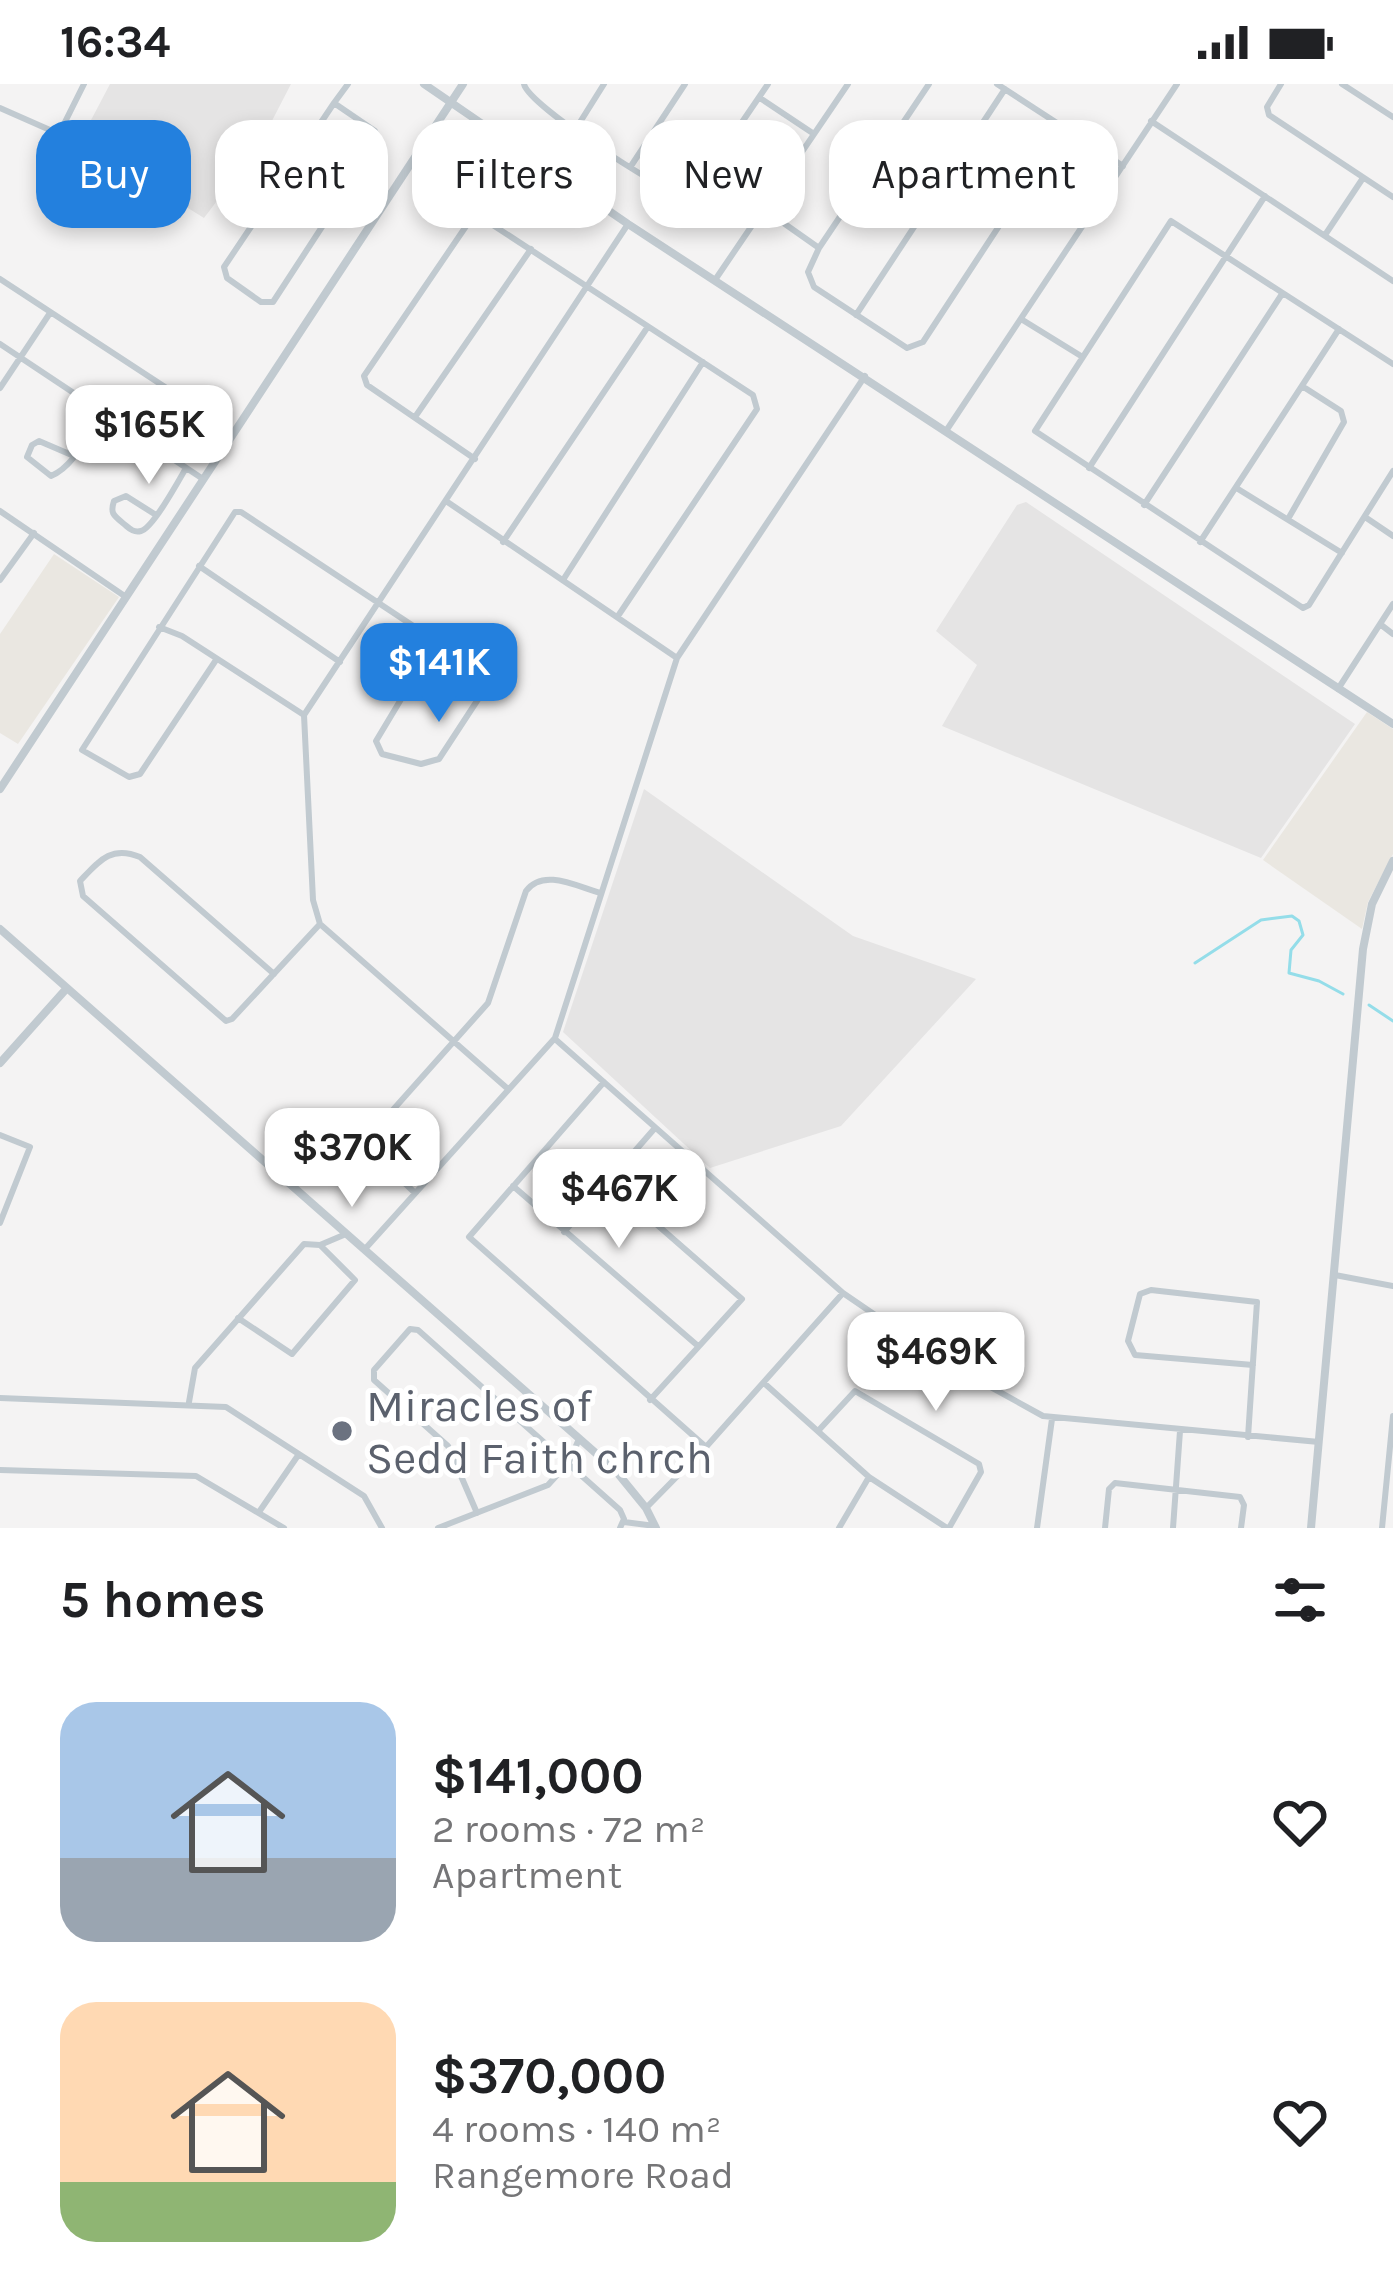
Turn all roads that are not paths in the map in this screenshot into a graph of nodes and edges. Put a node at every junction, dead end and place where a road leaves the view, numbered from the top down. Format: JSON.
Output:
{"nodes":[{"id":1,"x":83,"y":84,"type":"edge"},
{"id":2,"x":348,"y":84,"type":"edge"},
{"id":3,"x":424,"y":84,"type":"edge"},
{"id":4,"x":463,"y":84,"type":"edge"},
{"id":5,"x":524,"y":84,"type":"edge"},
{"id":6,"x":604,"y":84,"type":"edge"},
{"id":7,"x":686,"y":84,"type":"edge"},
{"id":8,"x":768,"y":84,"type":"edge"},
{"id":9,"x":848,"y":84,"type":"edge"},
{"id":10,"x":929,"y":84,"type":"edge"},
{"id":11,"x":1177,"y":84,"type":"edge"},
{"id":12,"x":1281,"y":84,"type":"edge"},
{"id":13,"x":1342,"y":84,"type":"edge"},
{"id":14,"x":1001,"y":87,"type":"edge"},
{"id":15,"x":760,"y":98,"type":"junction"},
{"id":16,"x":450,"y":101,"type":"junction"},
{"id":17,"x":334,"y":103,"type":"junction"},
{"id":18,"x":0,"y":108,"type":"edge"},
{"id":19,"x":1393,"y":117,"type":"edge"},
{"id":20,"x":478,"y":120,"type":"edge"},
{"id":21,"x":561,"y":120,"type":"edge"},
{"id":22,"x":579,"y":120,"type":"edge"},
{"id":23,"x":1053,"y":120,"type":"edge"},
{"id":24,"x":1151,"y":121,"type":"junction"},
{"id":25,"x":814,"y":134,"type":"junction"},
{"id":26,"x":805,"y":148,"type":"edge"},
{"id":27,"x":616,"y":156,"type":"edge"},
{"id":28,"x":1118,"y":163,"type":"edge"},
{"id":29,"x":631,"y":166,"type":"junction"},
{"id":30,"x":1123,"y":166,"type":"junction"},
{"id":31,"x":1363,"y":178,"type":"junction"},
{"id":32,"x":1264,"y":196,"type":"junction"},
{"id":33,"x":1393,"y":197,"type":"edge"},
{"id":34,"x":616,"y":216,"type":"edge"},
{"id":35,"x":628,"y":224,"type":"junction"},
{"id":36,"x":752,"y":228,"type":"edge"},
{"id":37,"x":791,"y":228,"type":"edge"},
{"id":38,"x":998,"y":228,"type":"edge"},
{"id":39,"x":1324,"y":236,"type":"junction"},
{"id":40,"x":819,"y":248,"type":"junction"},
{"id":41,"x":532,"y":249,"type":"junction"},
{"id":42,"x":1228,"y":256,"type":"junction"},
{"id":43,"x":0,"y":279,"type":"edge"},
{"id":44,"x":715,"y":280,"type":"junction"},
{"id":45,"x":1393,"y":281,"type":"edge"},
{"id":46,"x":587,"y":287,"type":"junction"},
{"id":47,"x":1282,"y":294,"type":"junction"},
{"id":48,"x":50,"y":313,"type":"junction"},
{"id":49,"x":856,"y":315,"type":"junction"},
{"id":50,"x":1021,"y":319,"type":"junction"},
{"id":51,"x":647,"y":328,"type":"junction"},
{"id":52,"x":1339,"y":329,"type":"junction"},
{"id":53,"x":0,"y":344,"type":"edge"},
{"id":54,"x":1081,"y":356,"type":"junction"},
{"id":55,"x":21,"y":357,"type":"junction"},
{"id":56,"x":703,"y":362,"type":"junction"},
{"id":57,"x":1393,"y":364,"type":"edge"},
{"id":58,"x":865,"y":376,"type":"junction"},
{"id":59,"x":1302,"y":386,"type":"junction"},
{"id":60,"x":0,"y":388,"type":"edge"},
{"id":61,"x":103,"y":413,"type":"junction"},
{"id":62,"x":416,"y":417,"type":"junction"},
{"id":63,"x":946,"y":431,"type":"junction"},
{"id":64,"x":145,"y":439,"type":"junction"},
{"id":65,"x":74,"y":457,"type":"junction"},
{"id":66,"x":475,"y":459,"type":"junction"},
{"id":67,"x":186,"y":468,"type":"junction"},
{"id":68,"x":1089,"y":468,"type":"junction"},
{"id":69,"x":1393,"y":471,"type":"edge"},
{"id":70,"x":206,"y":481,"type":"junction"},
{"id":71,"x":1237,"y":488,"type":"junction"},
{"id":72,"x":446,"y":501,"type":"junction"},
{"id":73,"x":1144,"y":505,"type":"junction"},
{"id":74,"x":0,"y":512,"type":"edge"},
{"id":75,"x":156,"y":515,"type":"junction"},
{"id":76,"x":1365,"y":517,"type":"junction"},
{"id":77,"x":1288,"y":519,"type":"junction"},
{"id":78,"x":34,"y":533,"type":"junction"},
{"id":79,"x":1393,"y":536,"type":"edge"},
{"id":80,"x":503,"y":542,"type":"junction"},
{"id":81,"x":1200,"y":542,"type":"junction"},
{"id":82,"x":1342,"y":553,"type":"junction"},
{"id":83,"x":200,"y":566,"type":"junction"},
{"id":84,"x":1,"y":578,"type":"edge"},
{"id":85,"x":562,"y":580,"type":"junction"},
{"id":86,"x":127,"y":597,"type":"junction"},
{"id":87,"x":380,"y":603,"type":"junction"},
{"id":88,"x":1393,"y":604,"type":"edge"},
{"id":89,"x":618,"y":616,"type":"junction"},
{"id":90,"x":1379,"y":624,"type":"junction"},
{"id":91,"x":159,"y":627,"type":"junction"},
{"id":92,"x":1393,"y":634,"type":"edge"},
{"id":93,"x":436,"y":641,"type":"junction"},
{"id":94,"x":677,"y":658,"type":"junction"},
{"id":95,"x":216,"y":660,"type":"junction"},
{"id":96,"x":340,"y":662,"type":"junction"},
{"id":97,"x":1338,"y":689,"type":"junction"},
{"id":98,"x":304,"y":715,"type":"junction"},
{"id":99,"x":1393,"y":724,"type":"edge"},
{"id":100,"x":0,"y":789,"type":"edge"},
{"id":101,"x":1393,"y":861,"type":"edge"},
{"id":102,"x":600,"y":893,"type":"junction"},
{"id":103,"x":320,"y":924,"type":"junction"},
{"id":104,"x":0,"y":929,"type":"edge"},
{"id":105,"x":274,"y":974,"type":"junction"},
{"id":106,"x":67,"y":988,"type":"junction"},
{"id":107,"x":555,"y":1038,"type":"junction"},
{"id":108,"x":453,"y":1041,"type":"junction"},
{"id":109,"x":0,"y":1063,"type":"edge"},
{"id":110,"x":604,"y":1082,"type":"junction"},
{"id":111,"x":508,"y":1089,"type":"junction"},
{"id":112,"x":655,"y":1128,"type":"junction"},
{"id":113,"x":0,"y":1135,"type":"edge"},
{"id":114,"x":607,"y":1180,"type":"junction"},
{"id":115,"x":513,"y":1186,"type":"junction"},
{"id":116,"x":414,"y":1192,"type":"junction"},
{"id":117,"x":0,"y":1223,"type":"edge"},
{"id":118,"x":564,"y":1232,"type":"junction"},
{"id":119,"x":346,"y":1234,"type":"junction"},
{"id":120,"x":320,"y":1245,"type":"junction"},
{"id":121,"x":364,"y":1250,"type":"junction"},
{"id":122,"x":1335,"y":1275,"type":"junction"},
{"id":123,"x":1393,"y":1286,"type":"edge"},
{"id":124,"x":843,"y":1293,"type":"junction"},
{"id":125,"x":238,"y":1318,"type":"junction"},
{"id":126,"x":698,"y":1346,"type":"junction"},
{"id":127,"x":1253,"y":1365,"type":"junction"},
{"id":128,"x":764,"y":1383,"type":"junction"},
{"id":129,"x":0,"y":1398,"type":"edge"},
{"id":130,"x":650,"y":1400,"type":"junction"},
{"id":131,"x":189,"y":1402,"type":"junction"},
{"id":132,"x":1052,"y":1419,"type":"junction"},
{"id":133,"x":1393,"y":1421,"type":"edge"},
{"id":134,"x":818,"y":1431,"type":"junction"},
{"id":135,"x":1180,"y":1431,"type":"junction"},
{"id":136,"x":1248,"y":1437,"type":"junction"},
{"id":137,"x":579,"y":1439,"type":"junction"},
{"id":138,"x":1318,"y":1442,"type":"junction"},
{"id":139,"x":706,"y":1447,"type":"junction"},
{"id":140,"x":299,"y":1454,"type":"junction"},
{"id":141,"x":569,"y":1462,"type":"junction"},
{"id":142,"x":0,"y":1470,"type":"edge"},
{"id":143,"x":869,"y":1477,"type":"junction"},
{"id":144,"x":1177,"y":1491,"type":"junction"},
{"id":145,"x":1389,"y":1492,"type":"edge"},
{"id":146,"x":646,"y":1508,"type":"junction"},
{"id":147,"x":260,"y":1512,"type":"junction"},
{"id":148,"x":478,"y":1514,"type":"junction"},
{"id":149,"x":622,"y":1525,"type":"edge"},
{"id":150,"x":656,"y":1527,"type":"edge"},
{"id":151,"x":284,"y":1528,"type":"edge"},
{"id":152,"x":382,"y":1528,"type":"edge"},
{"id":153,"x":438,"y":1528,"type":"edge"},
{"id":154,"x":839,"y":1528,"type":"edge"},
{"id":155,"x":948,"y":1528,"type":"edge"},
{"id":156,"x":1037,"y":1528,"type":"edge"},
{"id":157,"x":1105,"y":1528,"type":"edge"},
{"id":158,"x":1173,"y":1528,"type":"edge"},
{"id":159,"x":1241,"y":1528,"type":"edge"},
{"id":160,"x":1311,"y":1528,"type":"edge"},
{"id":161,"x":1382,"y":1528,"type":"edge"}],
"edges":[{"from":1,"to":18,"type":"street"},
{"from":2,"to":17,"type":"street"},
{"from":3,"to":16,"type":"street"},
{"from":4,"to":16,"type":"street"},
{"from":5,"to":21,"type":"street"},
{"from":6,"to":22,"type":"street"},
{"from":7,"to":29,"type":"street"},
{"from":8,"to":15,"type":"street"},
{"from":9,"to":25,"type":"street"},
{"from":10,"to":40,"type":"street"},
{"from":11,"to":24,"type":"street"},
{"from":12,"to":31,"type":"street"},
{"from":13,"to":19,"type":"street"},
{"from":14,"to":23,"type":"street"},
{"from":14,"to":49,"type":"street"},
{"from":15,"to":25,"type":"street"},
{"from":15,"to":29,"type":"street"},
{"from":16,"to":20,"type":"street"},
{"from":16,"to":70,"type":"street"},
{"from":17,"to":17,"type":"street"},
{"from":24,"to":30,"type":"street"},
{"from":24,"to":32,"type":"street"},
{"from":25,"to":26,"type":"street"},
{"from":27,"to":29,"type":"street"},
{"from":28,"to":30,"type":"street"},
{"from":30,"to":50,"type":"street"},
{"from":31,"to":33,"type":"street"},
{"from":31,"to":39,"type":"street"},
{"from":32,"to":39,"type":"street"},
{"from":32,"to":42,"type":"street"},
{"from":34,"to":35,"type":"street"},
{"from":35,"to":44,"type":"street"},
{"from":35,"to":46,"type":"street"},
{"from":36,"to":44,"type":"street"},
{"from":37,"to":40,"type":"street"},
{"from":38,"to":49,"type":"street"},
{"from":39,"to":45,"type":"street"},
{"from":40,"to":49,"type":"street"},
{"from":41,"to":46,"type":"street"},
{"from":41,"to":62,"type":"street"},
{"from":41,"to":62,"type":"street"},
{"from":42,"to":47,"type":"street"},
{"from":42,"to":54,"type":"street"},
{"from":42,"to":68,"type":"street"},
{"from":43,"to":48,"type":"street"},
{"from":44,"to":58,"type":"street"},
{"from":46,"to":51,"type":"street"},
{"from":46,"to":66,"type":"street"},
{"from":47,"to":52,"type":"street"},
{"from":47,"to":73,"type":"street"},
{"from":48,"to":55,"type":"street"},
{"from":48,"to":64,"type":"street"},
{"from":50,"to":54,"type":"street"},
{"from":50,"to":63,"type":"street"},
{"from":51,"to":56,"type":"street"},
{"from":51,"to":80,"type":"street"},
{"from":52,"to":57,"type":"street"},
{"from":52,"to":59,"type":"street"},
{"from":53,"to":55,"type":"street"},
{"from":54,"to":68,"type":"street"},
{"from":55,"to":60,"type":"street"},
{"from":55,"to":61,"type":"street"},
{"from":56,"to":85,"type":"street"},
{"from":56,"to":89,"type":"street"},
{"from":58,"to":63,"type":"street"},
{"from":58,"to":94,"type":"street"},
{"from":59,"to":71,"type":"street"},
{"from":59,"to":77,"type":"street"},
{"from":61,"to":64,"type":"street"},
{"from":61,"to":65,"type":"street"},
{"from":62,"to":66,"type":"street"},
{"from":63,"to":97,"type":"street"},
{"from":64,"to":67,"type":"street"},
{"from":65,"to":65,"type":"street"},
{"from":66,"to":72,"type":"street"},
{"from":67,"to":70,"type":"street"},
{"from":67,"to":75,"type":"street"},
{"from":68,"to":73,"type":"street"},
{"from":69,"to":76,"type":"street"},
{"from":70,"to":86,"type":"street"},
{"from":71,"to":77,"type":"street"},
{"from":71,"to":81,"type":"street"},
{"from":72,"to":80,"type":"street"},
{"from":72,"to":87,"type":"street"},
{"from":73,"to":81,"type":"street"},
{"from":74,"to":78,"type":"street"},
{"from":75,"to":75,"type":"street"},
{"from":76,"to":79,"type":"street"},
{"from":76,"to":82,"type":"street"},
{"from":77,"to":82,"type":"street"},
{"from":78,"to":84,"type":"street"},
{"from":78,"to":86,"type":"street"},
{"from":80,"to":85,"type":"street"},
{"from":81,"to":82,"type":"street"},
{"from":83,"to":87,"type":"street"},
{"from":83,"to":91,"type":"street"},
{"from":83,"to":96,"type":"street"},
{"from":85,"to":89,"type":"street"},
{"from":86,"to":100,"type":"street"},
{"from":87,"to":93,"type":"street"},
{"from":87,"to":96,"type":"street"},
{"from":88,"to":90,"type":"street"},
{"from":89,"to":94,"type":"street"},
{"from":90,"to":92,"type":"street"},
{"from":90,"to":97,"type":"street"},
{"from":91,"to":95,"type":"street"},
{"from":91,"to":95,"type":"street"},
{"from":93,"to":93,"type":"street"},
{"from":94,"to":102,"type":"street"},
{"from":95,"to":98,"type":"street"},
{"from":96,"to":98,"type":"street"},
{"from":97,"to":99,"type":"street"},
{"from":98,"to":103,"type":"street"},
{"from":101,"to":122,"type":"street"},
{"from":102,"to":107,"type":"street"},
{"from":102,"to":108,"type":"street"},
{"from":103,"to":105,"type":"street"},
{"from":103,"to":108,"type":"street"},
{"from":104,"to":106,"type":"street"},
{"from":105,"to":105,"type":"street"},
{"from":106,"to":109,"type":"street"},
{"from":106,"to":119,"type":"street"},
{"from":107,"to":110,"type":"street"},
{"from":107,"to":111,"type":"street"},
{"from":108,"to":111,"type":"street"},
{"from":108,"to":116,"type":"street"},
{"from":110,"to":112,"type":"street"},
{"from":110,"to":115,"type":"street"},
{"from":111,"to":116,"type":"street"},
{"from":112,"to":114,"type":"street"},
{"from":112,"to":124,"type":"street"},
{"from":113,"to":117,"type":"street"},
{"from":114,"to":118,"type":"street"},
{"from":114,"to":126,"type":"street"},
{"from":115,"to":118,"type":"street"},
{"from":115,"to":130,"type":"street"},
{"from":116,"to":121,"type":"street"},
{"from":118,"to":126,"type":"street"},
{"from":119,"to":120,"type":"street"},
{"from":119,"to":121,"type":"street"},
{"from":120,"to":125,"type":"street"},
{"from":120,"to":125,"type":"street"},
{"from":121,"to":137,"type":"street"},
{"from":122,"to":123,"type":"street"},
{"from":122,"to":138,"type":"street"},
{"from":124,"to":128,"type":"street"},
{"from":124,"to":132,"type":"street"},
{"from":125,"to":131,"type":"street"},
{"from":126,"to":130,"type":"street"},
{"from":127,"to":127,"type":"street"},
{"from":127,"to":136,"type":"street"},
{"from":128,"to":134,"type":"street"},
{"from":128,"to":139,"type":"street"},
{"from":129,"to":131,"type":"street"},
{"from":130,"to":139,"type":"street"},
{"from":131,"to":140,"type":"street"},
{"from":132,"to":135,"type":"street"},
{"from":132,"to":156,"type":"street"},
{"from":133,"to":145,"type":"street"},
{"from":134,"to":143,"type":"street"},
{"from":134,"to":155,"type":"street"},
{"from":135,"to":136,"type":"street"},
{"from":135,"to":144,"type":"street"},
{"from":136,"to":138,"type":"street"},
{"from":137,"to":141,"type":"street"},
{"from":137,"to":146,"type":"street"},
{"from":138,"to":160,"type":"street"},
{"from":139,"to":146,"type":"street"},
{"from":140,"to":147,"type":"street"},
{"from":140,"to":152,"type":"street"},
{"from":141,"to":148,"type":"street"},
{"from":141,"to":148,"type":"street"},
{"from":141,"to":149,"type":"street"},
{"from":142,"to":147,"type":"street"},
{"from":143,"to":154,"type":"street"},
{"from":143,"to":155,"type":"street"},
{"from":144,"to":157,"type":"street"},
{"from":144,"to":158,"type":"street"},
{"from":144,"to":159,"type":"street"},
{"from":145,"to":161,"type":"street"},
{"from":146,"to":150,"type":"street"},
{"from":147,"to":151,"type":"street"},
{"from":148,"to":153,"type":"street"},
{"from":149,"to":150,"type":"street"}]}
